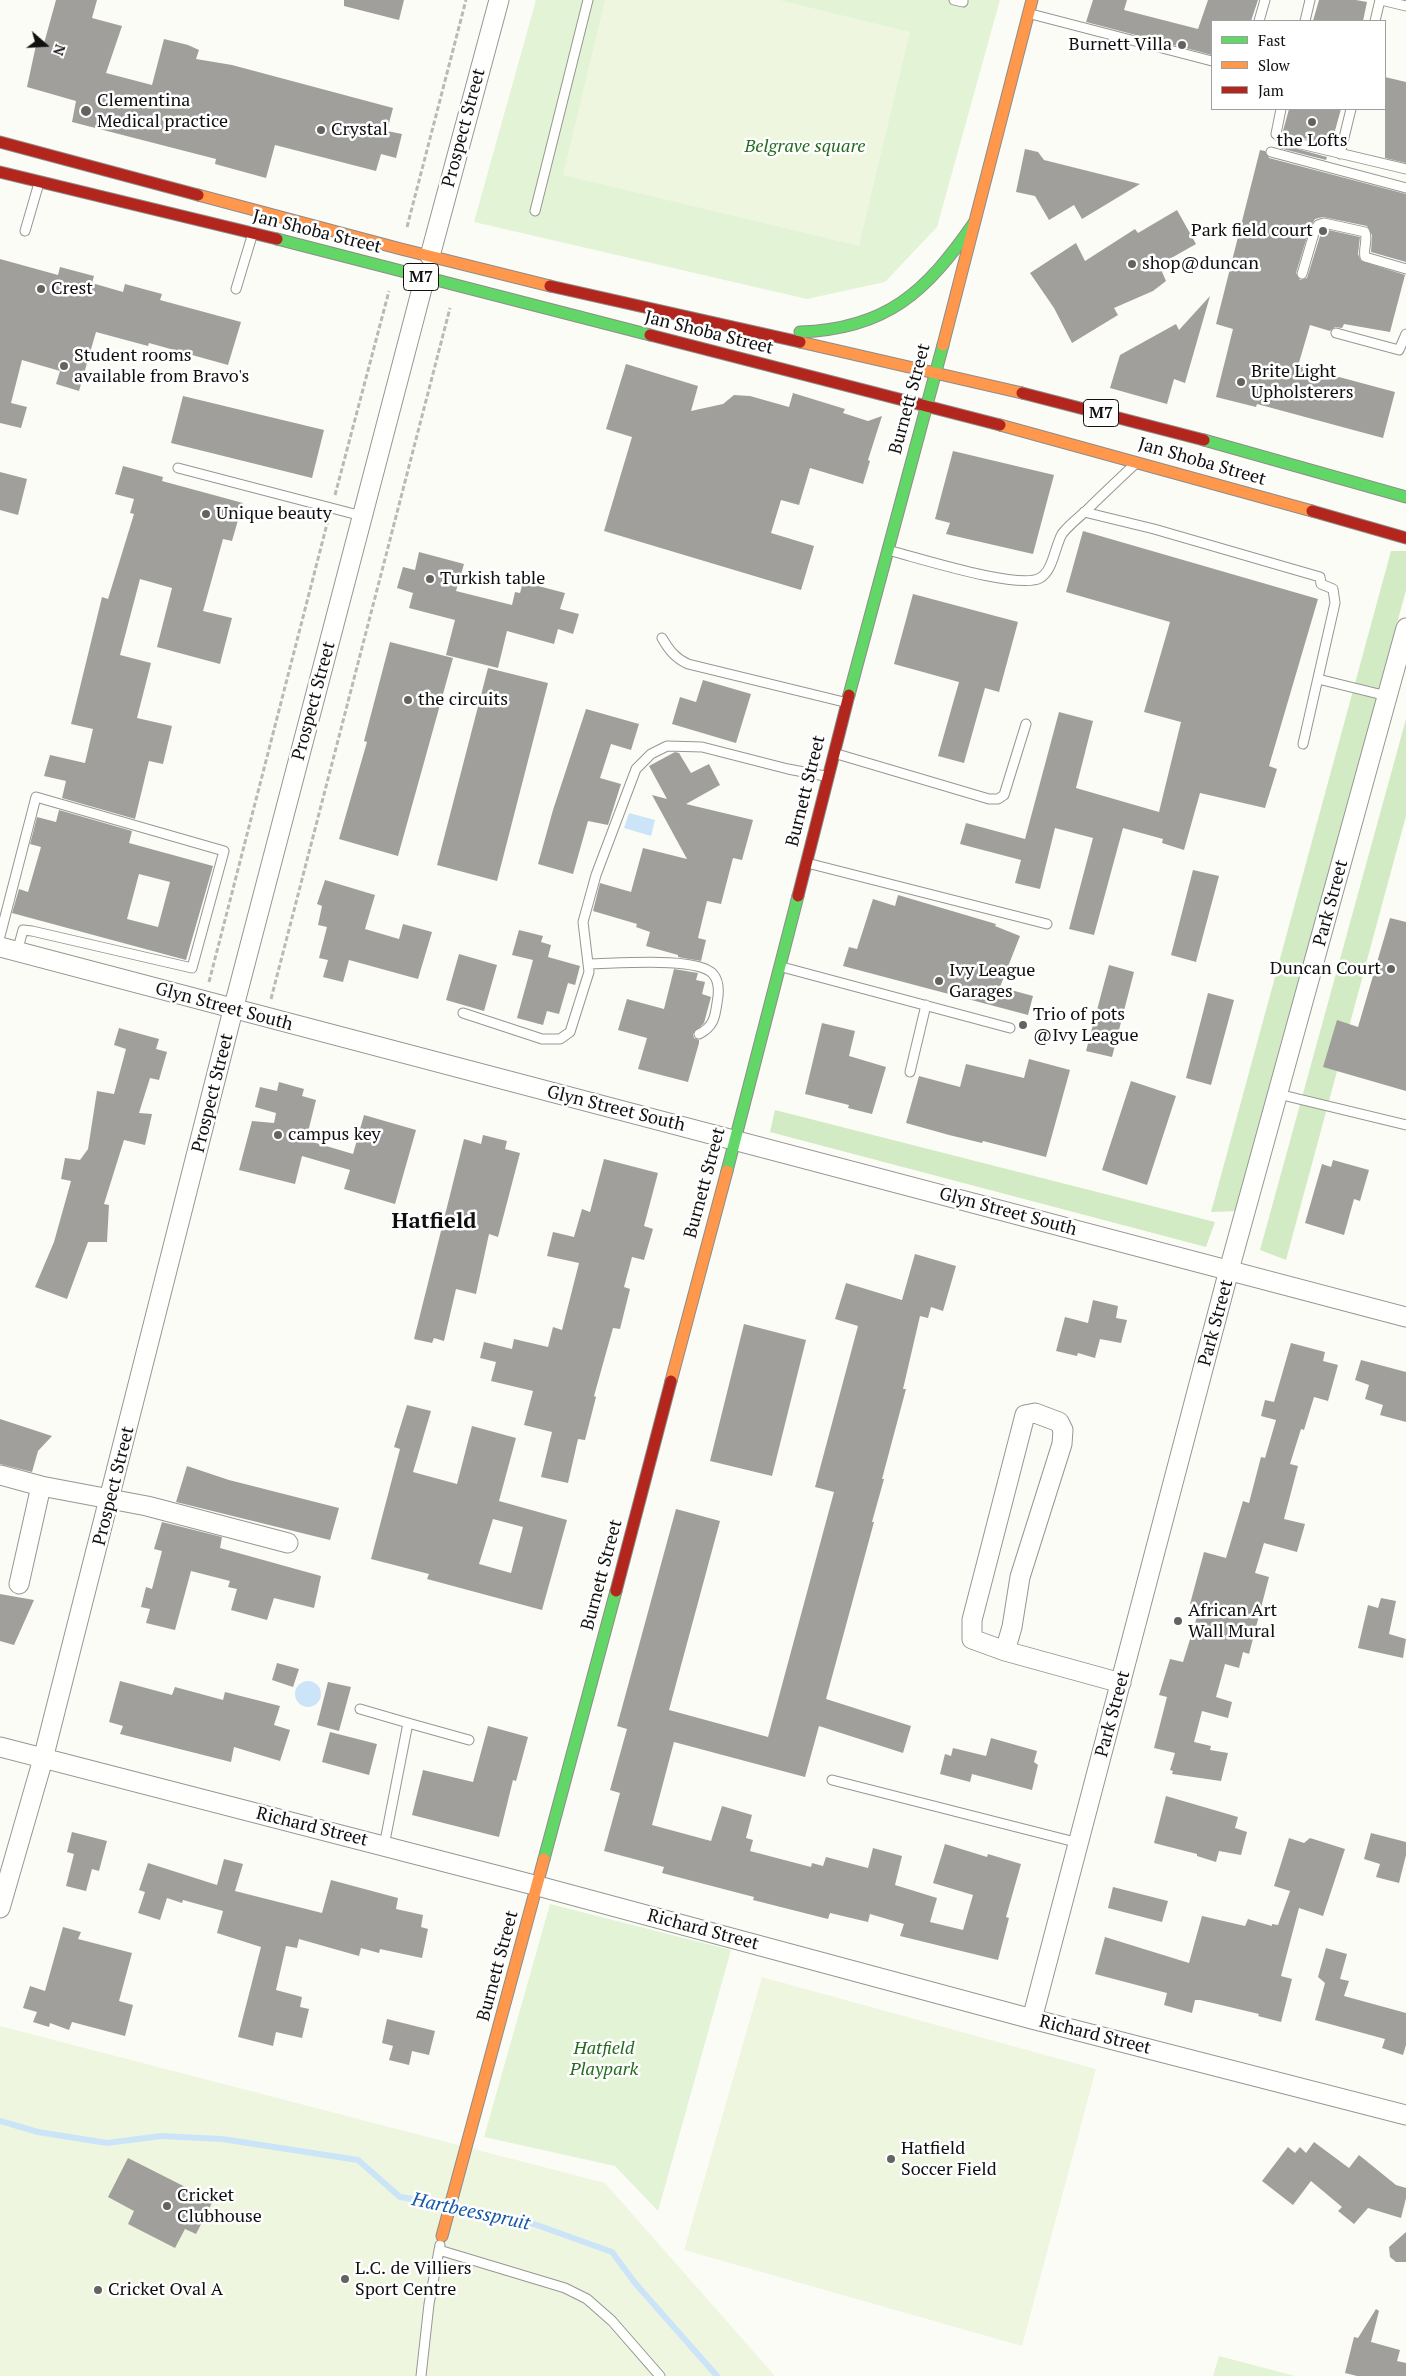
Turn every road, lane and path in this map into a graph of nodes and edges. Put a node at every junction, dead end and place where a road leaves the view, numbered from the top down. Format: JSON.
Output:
{"nodes":[{"id":1,"x":466,"y":0,"type":"edge"},
{"id":2,"x":499,"y":0,"type":"edge"},
{"id":3,"x":588,"y":0,"type":"edge"},
{"id":4,"x":954,"y":0,"type":"edge"},
{"id":5,"x":963,"y":0,"type":"edge"},
{"id":6,"x":1032,"y":0,"type":"edge"},
{"id":7,"x":1265,"y":0,"type":"edge"},
{"id":8,"x":1310,"y":0,"type":"edge"},
{"id":9,"x":1381,"y":0,"type":"edge"},
{"id":10,"x":1406,"y":6,"type":"edge"},
{"id":11,"x":1028,"y":13,"type":"junction"},
{"id":12,"x":1259,"y":20,"type":"edge"},
{"id":13,"x":1305,"y":20,"type":"edge"},
{"id":14,"x":1375,"y":20,"type":"edge"},
{"id":15,"x":1211,"y":61,"type":"edge"},
{"id":16,"x":1282,"y":110,"type":"edge"},
{"id":17,"x":1351,"y":110,"type":"edge"},
{"id":18,"x":0,"y":142,"type":"edge"},
{"id":19,"x":1271,"y":152,"type":"dead end"},
{"id":20,"x":1340,"y":154,"type":"junction"},
{"id":21,"x":1406,"y":169,"type":"edge"},
{"id":22,"x":0,"y":172,"type":"edge"},
{"id":23,"x":40,"y":182,"type":"junction"},
{"id":24,"x":1406,"y":188,"type":"edge"},
{"id":25,"x":535,"y":211,"type":"dead end"},
{"id":26,"x":974,"y":223,"type":"junction"},
{"id":27,"x":25,"y":231,"type":"dead end"},
{"id":28,"x":253,"y":233,"type":"junction"},
{"id":29,"x":401,"y":249,"type":"junction"},
{"id":30,"x":430,"y":256,"type":"junction"},
{"id":31,"x":1406,"y":269,"type":"edge"},
{"id":32,"x":396,"y":270,"type":"junction"},
{"id":33,"x":1302,"y":274,"type":"dead end"},
{"id":34,"x":425,"y":278,"type":"junction"},
{"id":35,"x":456,"y":286,"type":"junction"},
{"id":36,"x":380,"y":287,"type":"dead end"},
{"id":37,"x":236,"y":289,"type":"dead end"},
{"id":38,"x":389,"y":290,"type":"junction"},
{"id":39,"x":751,"y":330,"type":"junction"},
{"id":40,"x":1336,"y":333,"type":"dead end"},
{"id":41,"x":1406,"y":334,"type":"edge"},
{"id":42,"x":936,"y":374,"type":"junction"},
{"id":43,"x":926,"y":406,"type":"junction"},
{"id":44,"x":1138,"y":462,"type":"junction"},
{"id":45,"x":178,"y":468,"type":"dead end"},
{"id":46,"x":1406,"y":496,"type":"edge"},
{"id":47,"x":331,"y":508,"type":"junction"},
{"id":48,"x":1084,"y":512,"type":"junction"},
{"id":49,"x":362,"y":516,"type":"junction"},
{"id":50,"x":1406,"y":538,"type":"edge"},
{"id":51,"x":888,"y":550,"type":"junction"},
{"id":52,"x":1406,"y":628,"type":"edge"},
{"id":53,"x":662,"y":638,"type":"dead end"},
{"id":54,"x":1318,"y":679,"type":"junction"},
{"id":55,"x":1387,"y":696,"type":"junction"},
{"id":56,"x":846,"y":702,"type":"junction"},
{"id":57,"x":1026,"y":724,"type":"dead end"},
{"id":58,"x":1303,"y":744,"type":"dead end"},
{"id":59,"x":834,"y":753,"type":"junction"},
{"id":60,"x":828,"y":777,"type":"junction"},
{"id":61,"x":806,"y":862,"type":"junction"},
{"id":62,"x":1047,"y":924,"type":"dead end"},
{"id":63,"x":0,"y":936,"type":"edge"},
{"id":64,"x":8,"y":950,"type":"edge"},
{"id":65,"x":589,"y":964,"type":"junction"},
{"id":66,"x":779,"y":966,"type":"junction"},
{"id":67,"x":204,"y":1001,"type":"junction"},
{"id":68,"x":926,"y":1005,"type":"junction"},
{"id":69,"x":233,"y":1010,"type":"junction"},
{"id":70,"x":463,"y":1013,"type":"dead end"},
{"id":71,"x":266,"y":1019,"type":"junction"},
{"id":72,"x":1010,"y":1028,"type":"dead end"},
{"id":73,"x":699,"y":1034,"type":"dead end"},
{"id":74,"x":910,"y":1072,"type":"dead end"},
{"id":75,"x":1278,"y":1094,"type":"junction"},
{"id":76,"x":1406,"y":1125,"type":"edge"},
{"id":77,"x":735,"y":1140,"type":"junction"},
{"id":78,"x":1230,"y":1270,"type":"junction"},
{"id":79,"x":1406,"y":1317,"type":"edge"},
{"id":80,"x":0,"y":1475,"type":"edge"},
{"id":81,"x":41,"y":1486,"type":"junction"},
{"id":82,"x":111,"y":1497,"type":"junction"},
{"id":83,"x":288,"y":1543,"type":"dead end"},
{"id":84,"x":18,"y":1584,"type":"dead end"},
{"id":85,"x":1005,"y":1650,"type":"junction"},
{"id":86,"x":1121,"y":1683,"type":"junction"},
{"id":87,"x":360,"y":1709,"type":"dead end"},
{"id":88,"x":408,"y":1723,"type":"junction"},
{"id":89,"x":469,"y":1740,"type":"dead end"},
{"id":90,"x":0,"y":1748,"type":"edge"},
{"id":91,"x":43,"y":1759,"type":"junction"},
{"id":92,"x":832,"y":1780,"type":"dead end"},
{"id":93,"x":1079,"y":1843,"type":"junction"},
{"id":94,"x":384,"y":1846,"type":"junction"},
{"id":95,"x":538,"y":1886,"type":"junction"},
{"id":96,"x":0,"y":1908,"type":"edge"},
{"id":97,"x":1032,"y":2019,"type":"junction"},
{"id":98,"x":1406,"y":2115,"type":"edge"},
{"id":99,"x":442,"y":2236,"type":"joint"},
{"id":100,"x":439,"y":2250,"type":"junction"},
{"id":101,"x":421,"y":2376,"type":"edge"},
{"id":102,"x":660,"y":2376,"type":"edge"}],
"edges":[{"from":1,"to":29,"type":"path"},
{"from":2,"to":30,"type":"street","name":"Prospect Street"},
{"from":3,"to":25,"type":"lane"},
{"from":4,"to":5,"type":"lane"},
{"from":6,"to":11,"type":"main road","name":"Burnett Street"},
{"from":7,"to":12,"type":"lane"},
{"from":8,"to":13,"type":"lane"},
{"from":9,"to":10,"type":"lane"},
{"from":9,"to":14,"type":"lane"},
{"from":11,"to":15,"type":"lane"},
{"from":11,"to":26,"type":"main road","name":"Burnett Street"},
{"from":16,"to":20,"type":"lane"},
{"from":17,"to":20,"type":"lane"},
{"from":18,"to":29,"type":"main road","name":"Jan Shoba Street","number":"M7"},
{"from":19,"to":24,"type":"lane"},
{"from":20,"to":21,"type":"lane"},
{"from":22,"to":23,"type":"main road","name":"Jan Shoba Street","number":"M7"},
{"from":23,"to":27,"type":"lane"},
{"from":23,"to":28,"type":"main road","name":"Jan Shoba Street","number":"M7"},
{"from":26,"to":39,"type":"main road"},
{"from":26,"to":42,"type":"main road","name":"Burnett Street"},
{"from":28,"to":32,"type":"main road","name":"Jan Shoba Street","number":"M7"},
{"from":28,"to":37,"type":"lane"},
{"from":29,"to":30,"type":"main road","name":"Jan Shoba Street","number":"M7"},
{"from":30,"to":39,"type":"main road","name":"Jan Shoba Street","number":"M7"},
{"from":31,"to":33,"type":"lane"},
{"from":32,"to":34,"type":"main road","name":"Jan Shoba Street","number":"M7"},
{"from":32,"to":38,"type":"path"},
{"from":34,"to":35,"type":"main road","name":"Jan Shoba Street","number":"M7"},
{"from":34,"to":49,"type":"street","name":"Prospect Street"},
{"from":35,"to":43,"type":"main road","name":"Jan Shoba Street","number":"M7"},
{"from":35,"to":71,"type":"path"},
{"from":36,"to":38,"type":"path"},
{"from":38,"to":47,"type":"path"},
{"from":39,"to":42,"type":"main road","name":"Jan Shoba Street","number":"M7"},
{"from":40,"to":41,"type":"lane"},
{"from":42,"to":43,"type":"main road","name":"Burnett Street"},
{"from":42,"to":46,"type":"main road","name":"Jan Shoba Street","number":"M7"},
{"from":43,"to":44,"type":"main road","name":"Jan Shoba Street","number":"M7"},
{"from":43,"to":51,"type":"main road","name":"Burnett Street"},
{"from":44,"to":48,"type":"lane"},
{"from":44,"to":50,"type":"main road","name":"Jan Shoba Street","number":"M7"},
{"from":45,"to":47,"type":"lane"},
{"from":47,"to":49,"type":"lane"},
{"from":47,"to":67,"type":"path"},
{"from":48,"to":51,"type":"lane"},
{"from":48,"to":54,"type":"lane"},
{"from":49,"to":69,"type":"street","name":"Prospect Street"},
{"from":51,"to":56,"type":"main road","name":"Burnett Street"},
{"from":52,"to":55,"type":"street","name":"Park Street"},
{"from":53,"to":56,"type":"lane"},
{"from":54,"to":55,"type":"lane"},
{"from":54,"to":58,"type":"lane"},
{"from":55,"to":75,"type":"street","name":"Park Street"},
{"from":56,"to":59,"type":"main road","name":"Burnett Street"},
{"from":57,"to":59,"type":"lane"},
{"from":59,"to":60,"type":"main road","name":"Burnett Street"},
{"from":60,"to":61,"type":"main road","name":"Burnett Street"},
{"from":60,"to":65,"type":"lane"},
{"from":61,"to":62,"type":"lane"},
{"from":61,"to":66,"type":"main road","name":"Burnett Street"},
{"from":63,"to":64,"type":"lane"},
{"from":64,"to":67,"type":"street","name":"Glyn Street South"},
{"from":65,"to":70,"type":"lane"},
{"from":65,"to":73,"type":"lane"},
{"from":66,"to":68,"type":"lane"},
{"from":66,"to":77,"type":"main road","name":"Burnett Street"},
{"from":67,"to":69,"type":"street","name":"Glyn Street South"},
{"from":68,"to":72,"type":"lane"},
{"from":68,"to":74,"type":"lane"},
{"from":69,"to":71,"type":"street","name":"Glyn Street South"},
{"from":69,"to":82,"type":"street","name":"Prospect Street"},
{"from":71,"to":77,"type":"street","name":"Glyn Street South"},
{"from":75,"to":76,"type":"lane"},
{"from":75,"to":78,"type":"street","name":"Park Street"},
{"from":77,"to":78,"type":"street","name":"Glyn Street South"},
{"from":77,"to":95,"type":"main road","name":"Burnett Street"},
{"from":78,"to":79,"type":"street","name":"Glyn Street South"},
{"from":78,"to":86,"type":"street","name":"Park Street"},
{"from":80,"to":81,"type":"street"},
{"from":81,"to":82,"type":"street"},
{"from":81,"to":84,"type":"street"},
{"from":82,"to":83,"type":"street"},
{"from":82,"to":91,"type":"street","name":"Prospect Street"},
{"from":85,"to":85,"type":"street"},
{"from":85,"to":86,"type":"street"},
{"from":86,"to":93,"type":"street","name":"Park Street"},
{"from":87,"to":88,"type":"lane"},
{"from":88,"to":89,"type":"lane"},
{"from":88,"to":94,"type":"lane"},
{"from":90,"to":91,"type":"street","name":"Richard Street"},
{"from":91,"to":94,"type":"street","name":"Richard Street"},
{"from":91,"to":96,"type":"street","name":"Prospect Street"},
{"from":92,"to":93,"type":"lane"},
{"from":93,"to":97,"type":"street","name":"Park Street"},
{"from":94,"to":95,"type":"street","name":"Richard Street"},
{"from":95,"to":97,"type":"street","name":"Richard Street"},
{"from":95,"to":99,"type":"main road","name":"Burnett Street"},
{"from":97,"to":98,"type":"street","name":"Richard Street"},
{"from":99,"to":100,"type":"lane","name":"Burnett Street"},
{"from":100,"to":101,"type":"lane","name":"Burnett Street"},
{"from":100,"to":102,"type":"lane"}]}
